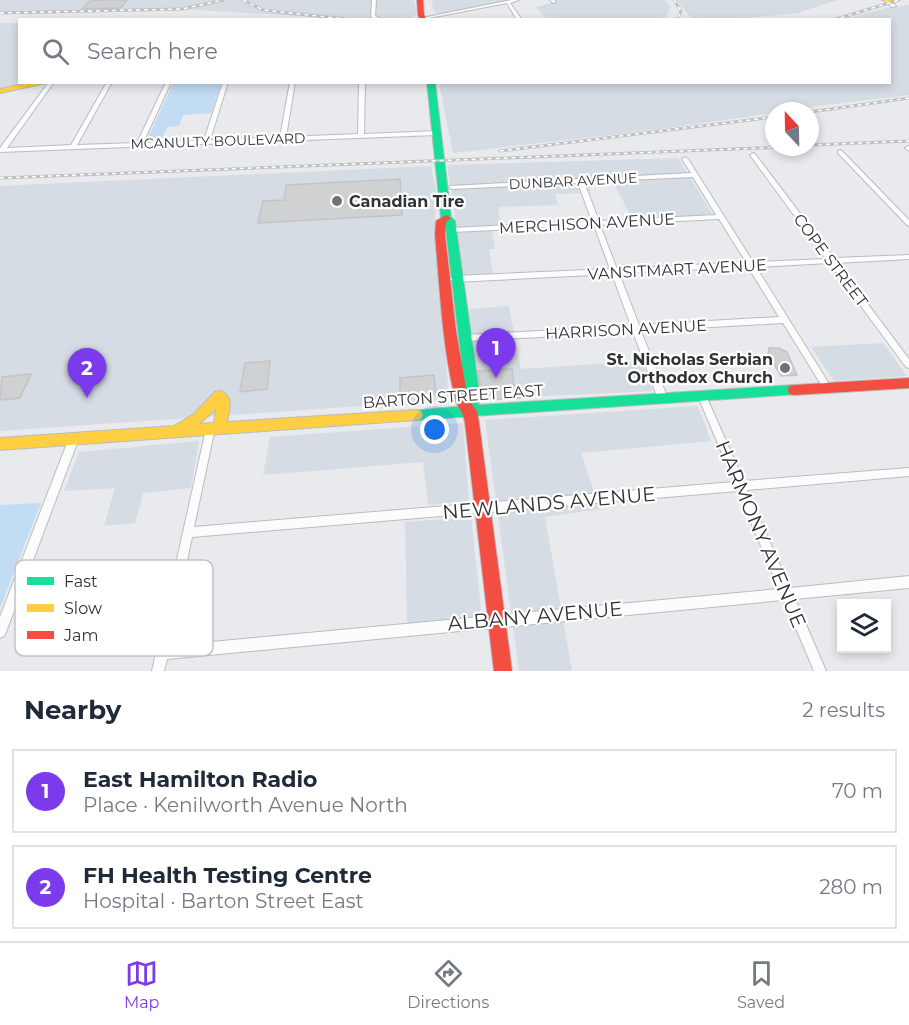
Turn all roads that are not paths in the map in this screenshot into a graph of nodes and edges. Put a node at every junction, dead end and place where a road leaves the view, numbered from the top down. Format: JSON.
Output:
{"nodes":[{"id":1,"x":374,"y":0,"type":"edge"},
{"id":2,"x":420,"y":0,"type":"edge"},
{"id":3,"x":517,"y":0,"type":"edge"},
{"id":4,"x":508,"y":2,"type":"junction"},
{"id":5,"x":467,"y":10,"type":"junction"},
{"id":6,"x":424,"y":14,"type":"edge"},
{"id":7,"x":376,"y":18,"type":"edge"},
{"id":8,"x":471,"y":18,"type":"edge"},
{"id":9,"x":519,"y":18,"type":"edge"},
{"id":10,"x":39,"y":84,"type":"edge"},
{"id":11,"x":49,"y":84,"type":"edge"},
{"id":12,"x":109,"y":84,"type":"edge"},
{"id":13,"x":168,"y":84,"type":"edge"},
{"id":14,"x":225,"y":84,"type":"edge"},
{"id":15,"x":293,"y":84,"type":"edge"},
{"id":16,"x":362,"y":84,"type":"edge"},
{"id":17,"x":431,"y":84,"type":"edge"},
{"id":18,"x":0,"y":91,"type":"edge"},
{"id":19,"x":436,"y":133,"type":"junction"},
{"id":20,"x":361,"y":136,"type":"junction"},
{"id":21,"x":283,"y":139,"type":"junction"},
{"id":22,"x":206,"y":142,"type":"junction"},
{"id":23,"x":139,"y":144,"type":"junction"},
{"id":24,"x":73,"y":147,"type":"junction"},
{"id":25,"x":1,"y":150,"type":"edge"},
{"id":26,"x":840,"y":152,"type":"dead end"},
{"id":27,"x":753,"y":155,"type":"dead end"},
{"id":28,"x":685,"y":159,"type":"dead end"},
{"id":29,"x":695,"y":175,"type":"junction"},
{"id":30,"x":580,"y":180,"type":"junction"},
{"id":31,"x":452,"y":187,"type":"dead end"},
{"id":32,"x":722,"y":217,"type":"junction"},
{"id":33,"x":446,"y":218,"type":"junction"},
{"id":34,"x":597,"y":224,"type":"junction"},
{"id":35,"x":909,"y":224,"type":"edge"},
{"id":36,"x":452,"y":230,"type":"junction"},
{"id":37,"x":909,"y":257,"type":"edge"},
{"id":38,"x":831,"y":260,"type":"junction"},
{"id":39,"x":750,"y":265,"type":"junction"},
{"id":40,"x":615,"y":272,"type":"junction"},
{"id":41,"x":451,"y":279,"type":"junction"},
{"id":42,"x":786,"y":320,"type":"junction"},
{"id":43,"x":637,"y":328,"type":"junction"},
{"id":44,"x":466,"y":338,"type":"junction"},
{"id":45,"x":909,"y":365,"type":"edge"},
{"id":46,"x":909,"y":383,"type":"edge"},
{"id":47,"x":828,"y":389,"type":"junction"},
{"id":48,"x":702,"y":396,"type":"junction"},
{"id":49,"x":663,"y":399,"type":"junction"},
{"id":50,"x":470,"y":411,"type":"junction"},
{"id":51,"x":215,"y":428,"type":"junction"},
{"id":52,"x":172,"y":431,"type":"junction"},
{"id":53,"x":74,"y":438,"type":"junction"},
{"id":54,"x":0,"y":444,"type":"edge"},
{"id":55,"x":909,"y":472,"type":"edge"},
{"id":56,"x":740,"y":486,"type":"junction"},
{"id":57,"x":483,"y":508,"type":"junction"},
{"id":58,"x":189,"y":532,"type":"junction"},
{"id":59,"x":27,"y":560,"type":"edge"},
{"id":60,"x":183,"y":560,"type":"edge"},
{"id":61,"x":909,"y":582,"type":"edge"},
{"id":62,"x":15,"y":593,"type":"edge"},
{"id":63,"x":786,"y":593,"type":"junction"},
{"id":64,"x":497,"y":620,"type":"junction"},
{"id":65,"x":0,"y":632,"type":"edge"},
{"id":66,"x":213,"y":648,"type":"edge"},
{"id":67,"x":160,"y":656,"type":"edge"},
{"id":68,"x":158,"y":671,"type":"edge"},
{"id":69,"x":503,"y":671,"type":"edge"},
{"id":70,"x":820,"y":671,"type":"edge"}],
"edges":[{"from":1,"to":7,"type":"street"},
{"from":2,"to":6,"type":"main road"},
{"from":3,"to":4,"type":"street"},
{"from":4,"to":5,"type":"street"},
{"from":4,"to":9,"type":"street"},
{"from":5,"to":6,"type":"street"},
{"from":5,"to":8,"type":"street"},
{"from":10,"to":18,"type":"main road"},
{"from":11,"to":25,"type":"street"},
{"from":12,"to":24,"type":"street"},
{"from":13,"to":23,"type":"street"},
{"from":14,"to":22,"type":"street"},
{"from":15,"to":21,"type":"street"},
{"from":16,"to":20,"type":"street"},
{"from":17,"to":19,"type":"main road"},
{"from":19,"to":20,"type":"street","name":"MCANULTY BOULEVARD"},
{"from":19,"to":33,"type":"main road"},
{"from":20,"to":21,"type":"street","name":"MCANULTY BOULEVARD"},
{"from":21,"to":22,"type":"street","name":"MCANULTY BOULEVARD"},
{"from":22,"to":23,"type":"street","name":"MCANULTY BOULEVARD"},
{"from":23,"to":24,"type":"street","name":"MCANULTY BOULEVARD"},
{"from":24,"to":25,"type":"street","name":"MCANULTY BOULEVARD"},
{"from":26,"to":35,"type":"street"},
{"from":27,"to":38,"type":"street","name":"COPE STREET"},
{"from":28,"to":29,"type":"street"},
{"from":29,"to":30,"type":"street","name":"DUNBAR AVENUE"},
{"from":29,"to":32,"type":"street"},
{"from":30,"to":31,"type":"street","name":"DUNBAR AVENUE"},
{"from":30,"to":34,"type":"street"},
{"from":32,"to":34,"type":"street","name":"MERCHISON AVENUE"},
{"from":32,"to":39,"type":"street"},
{"from":33,"to":36,"type":"main road"},
{"from":33,"to":41,"type":"main road"},
{"from":34,"to":36,"type":"street","name":"MERCHISON AVENUE"},
{"from":34,"to":40,"type":"street"},
{"from":36,"to":41,"type":"main road"},
{"from":37,"to":38,"type":"street","name":"VANSITMART AVENUE"},
{"from":38,"to":39,"type":"street","name":"VANSITMART AVENUE"},
{"from":38,"to":45,"type":"street","name":"COPE STREET"},
{"from":39,"to":40,"type":"street","name":"VANSITMART AVENUE"},
{"from":39,"to":42,"type":"street"},
{"from":40,"to":41,"type":"street","name":"VANSITMART AVENUE"},
{"from":40,"to":43,"type":"street"},
{"from":41,"to":44,"type":"main road"},
{"from":41,"to":50,"type":"main road"},
{"from":42,"to":43,"type":"street","name":"HARRISON AVENUE"},
{"from":42,"to":47,"type":"street"},
{"from":43,"to":44,"type":"street","name":"HARRISON AVENUE"},
{"from":43,"to":49,"type":"street"},
{"from":44,"to":50,"type":"main road"},
{"from":46,"to":47,"type":"main road","name":"BARTON STREET EAST"},
{"from":47,"to":48,"type":"main road","name":"BARTON STREET EAST"},
{"from":48,"to":49,"type":"main road","name":"BARTON STREET EAST"},
{"from":48,"to":56,"type":"street","name":"HARMONY AVENUE"},
{"from":49,"to":50,"type":"main road","name":"BARTON STREET EAST"},
{"from":50,"to":51,"type":"main road","name":"BARTON STREET EAST"},
{"from":50,"to":57,"type":"main road"},
{"from":51,"to":52,"type":"main road","name":"BARTON STREET EAST"},
{"from":51,"to":52,"type":"main road"},
{"from":51,"to":58,"type":"street"},
{"from":52,"to":53,"type":"main road","name":"BARTON STREET EAST"},
{"from":53,"to":54,"type":"main road","name":"BARTON STREET EAST"},
{"from":53,"to":59,"type":"street"},
{"from":55,"to":56,"type":"street","name":"NEWLANDS AVENUE"},
{"from":56,"to":57,"type":"street","name":"NEWLANDS AVENUE"},
{"from":56,"to":63,"type":"street","name":"HARMONY AVENUE"},
{"from":57,"to":58,"type":"street","name":"NEWLANDS AVENUE"},
{"from":57,"to":64,"type":"main road"},
{"from":58,"to":60,"type":"street"},
{"from":61,"to":63,"type":"street","name":"ALBANY AVENUE"},
{"from":62,"to":65,"type":"street"},
{"from":63,"to":64,"type":"street","name":"ALBANY AVENUE"},
{"from":63,"to":70,"type":"street","name":"HARMONY AVENUE"},
{"from":64,"to":66,"type":"street","name":"ALBANY AVENUE"},
{"from":64,"to":69,"type":"main road"},
{"from":67,"to":68,"type":"street"}]}
